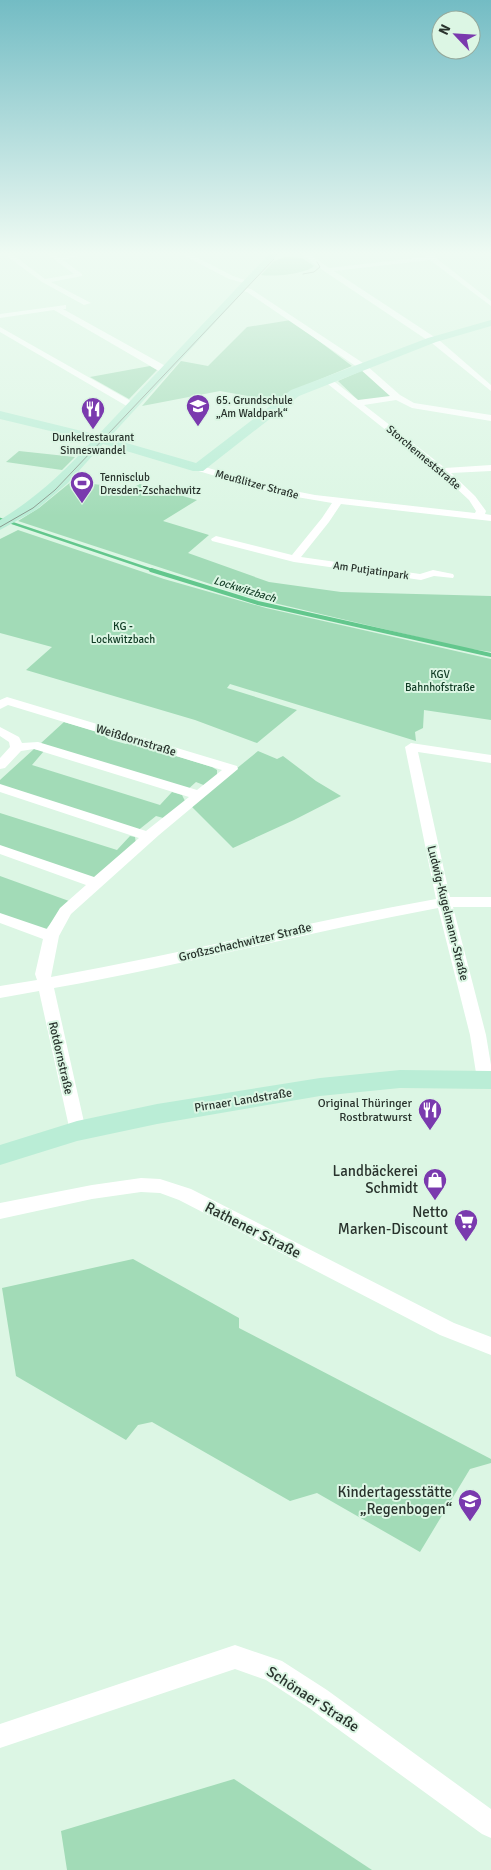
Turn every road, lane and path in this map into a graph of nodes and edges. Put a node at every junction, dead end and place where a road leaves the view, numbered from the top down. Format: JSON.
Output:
{"nodes":[{"id":1,"x":21,"y":341,"type":"edge"},
{"id":2,"x":114,"y":341,"type":"edge"},
{"id":3,"x":193,"y":341,"type":"edge"},
{"id":4,"x":327,"y":341,"type":"edge"},
{"id":5,"x":429,"y":341,"type":"edge"},
{"id":6,"x":434,"y":341,"type":"edge"},
{"id":7,"x":363,"y":367,"type":"junction"},
{"id":8,"x":167,"y":369,"type":"junction"},
{"id":9,"x":328,"y":381,"type":"junction"},
{"id":10,"x":491,"y":389,"type":"edge"},
{"id":11,"x":397,"y":397,"type":"junction"},
{"id":12,"x":358,"y":403,"type":"junction"},
{"id":13,"x":132,"y":406,"type":"junction"},
{"id":14,"x":0,"y":415,"type":"edge"},
{"id":15,"x":491,"y":418,"type":"edge"},
{"id":16,"x":101,"y":440,"type":"junction"},
{"id":17,"x":198,"y":468,"type":"junction"},
{"id":18,"x":491,"y":468,"type":"edge"},
{"id":19,"x":443,"y":471,"type":"junction"},
{"id":20,"x":338,"y":502,"type":"junction"},
{"id":21,"x":479,"y":517,"type":"junction"},
{"id":22,"x":491,"y":518,"type":"edge"},
{"id":23,"x":0,"y":526,"type":"edge"},
{"id":24,"x":216,"y":539,"type":"dead end"},
{"id":25,"x":294,"y":559,"type":"junction"},
{"id":26,"x":449,"y":576,"type":"dead end"},
{"id":27,"x":0,"y":705,"type":"edge"},
{"id":28,"x":0,"y":731,"type":"edge"},
{"id":29,"x":17,"y":748,"type":"junction"},
{"id":30,"x":491,"y":759,"type":"edge"},
{"id":31,"x":0,"y":764,"type":"edge"},
{"id":32,"x":0,"y":788,"type":"edge"},
{"id":33,"x":198,"y":795,"type":"junction"},
{"id":34,"x":149,"y":837,"type":"junction"},
{"id":35,"x":0,"y":849,"type":"edge"},
{"id":36,"x":96,"y":883,"type":"junction"},
{"id":37,"x":444,"y":902,"type":"junction"},
{"id":38,"x":491,"y":902,"type":"edge"},
{"id":39,"x":0,"y":918,"type":"edge"},
{"id":40,"x":51,"y":936,"type":"junction"},
{"id":41,"x":46,"y":985,"type":"junction"},
{"id":42,"x":0,"y":992,"type":"edge"},
{"id":43,"x":488,"y":1080,"type":"edge"},
{"id":44,"x":77,"y":1131,"type":"junction"},
{"id":45,"x":0,"y":1155,"type":"edge"},
{"id":46,"x":0,"y":1211,"type":"edge"},
{"id":47,"x":491,"y":1346,"type":"edge"},
{"id":48,"x":0,"y":1736,"type":"edge"},
{"id":49,"x":491,"y":1825,"type":"edge"}],
"edges":[{"from":1,"to":13,"type":"street"},
{"from":2,"to":8,"type":"street"},
{"from":3,"to":8,"type":"street"},
{"from":4,"to":7,"type":"street"},
{"from":5,"to":7,"type":"street"},
{"from":6,"to":10,"type":"street"},
{"from":7,"to":9,"type":"street"},
{"from":7,"to":11,"type":"street"},
{"from":8,"to":13,"type":"street"},
{"from":9,"to":12,"type":"street","name":"Storchenneststraße"},
{"from":9,"to":17,"type":"street"},
{"from":11,"to":12,"type":"street"},
{"from":11,"to":15,"type":"street"},
{"from":12,"to":19,"type":"street","name":"Storchenneststraße"},
{"from":13,"to":16,"type":"street"},
{"from":14,"to":16,"type":"street","name":"Meußlitzer Straße"},
{"from":16,"to":17,"type":"street","name":"Meußlitzer Straße"},
{"from":16,"to":23,"type":"street"},
{"from":17,"to":20,"type":"street","name":"Meußlitzer Straße"},
{"from":18,"to":19,"type":"street"},
{"from":19,"to":21,"type":"street","name":"Storchenneststraße"},
{"from":20,"to":21,"type":"street","name":"Meußlitzer Straße"},
{"from":20,"to":25,"type":"street"},
{"from":21,"to":22,"type":"street","name":"Meußlitzer Straße"},
{"from":24,"to":25,"type":"street","name":"Am Putjatinpark"},
{"from":25,"to":26,"type":"street","name":"Am Putjatinpark"},
{"from":27,"to":33,"type":"street","name":"Weißdornstraße"},
{"from":28,"to":29,"type":"street"},
{"from":29,"to":31,"type":"street"},
{"from":29,"to":33,"type":"street"},
{"from":30,"to":37,"type":"street","name":"Ludwig-Kugelmann-Straße"},
{"from":32,"to":34,"type":"street"},
{"from":33,"to":34,"type":"street","name":"Weißdornstraße"},
{"from":34,"to":36,"type":"street","name":"Weißdornstraße"},
{"from":35,"to":36,"type":"street"},
{"from":36,"to":40,"type":"street","name":"Weißdornstraße"},
{"from":37,"to":38,"type":"street","name":"Großzschachwitzer Straße"},
{"from":37,"to":41,"type":"street","name":"Großzschachwitzer Straße"},
{"from":37,"to":43,"type":"street","name":"Ludwig-Kugelmann-Straße"},
{"from":39,"to":40,"type":"street"},
{"from":40,"to":41,"type":"street","name":"Weißdornstraße"},
{"from":41,"to":42,"type":"street","name":"Großzschachwitzer Straße"},
{"from":41,"to":44,"type":"street","name":"Rotdornstraße"},
{"from":43,"to":44,"type":"street","name":"Pirnaer Landstraße"},
{"from":44,"to":45,"type":"street","name":"Pirnaer Landstraße"},
{"from":46,"to":47,"type":"street","name":"Rathener Straße"},
{"from":48,"to":49,"type":"street","name":"Schönaer Straße"}]}
